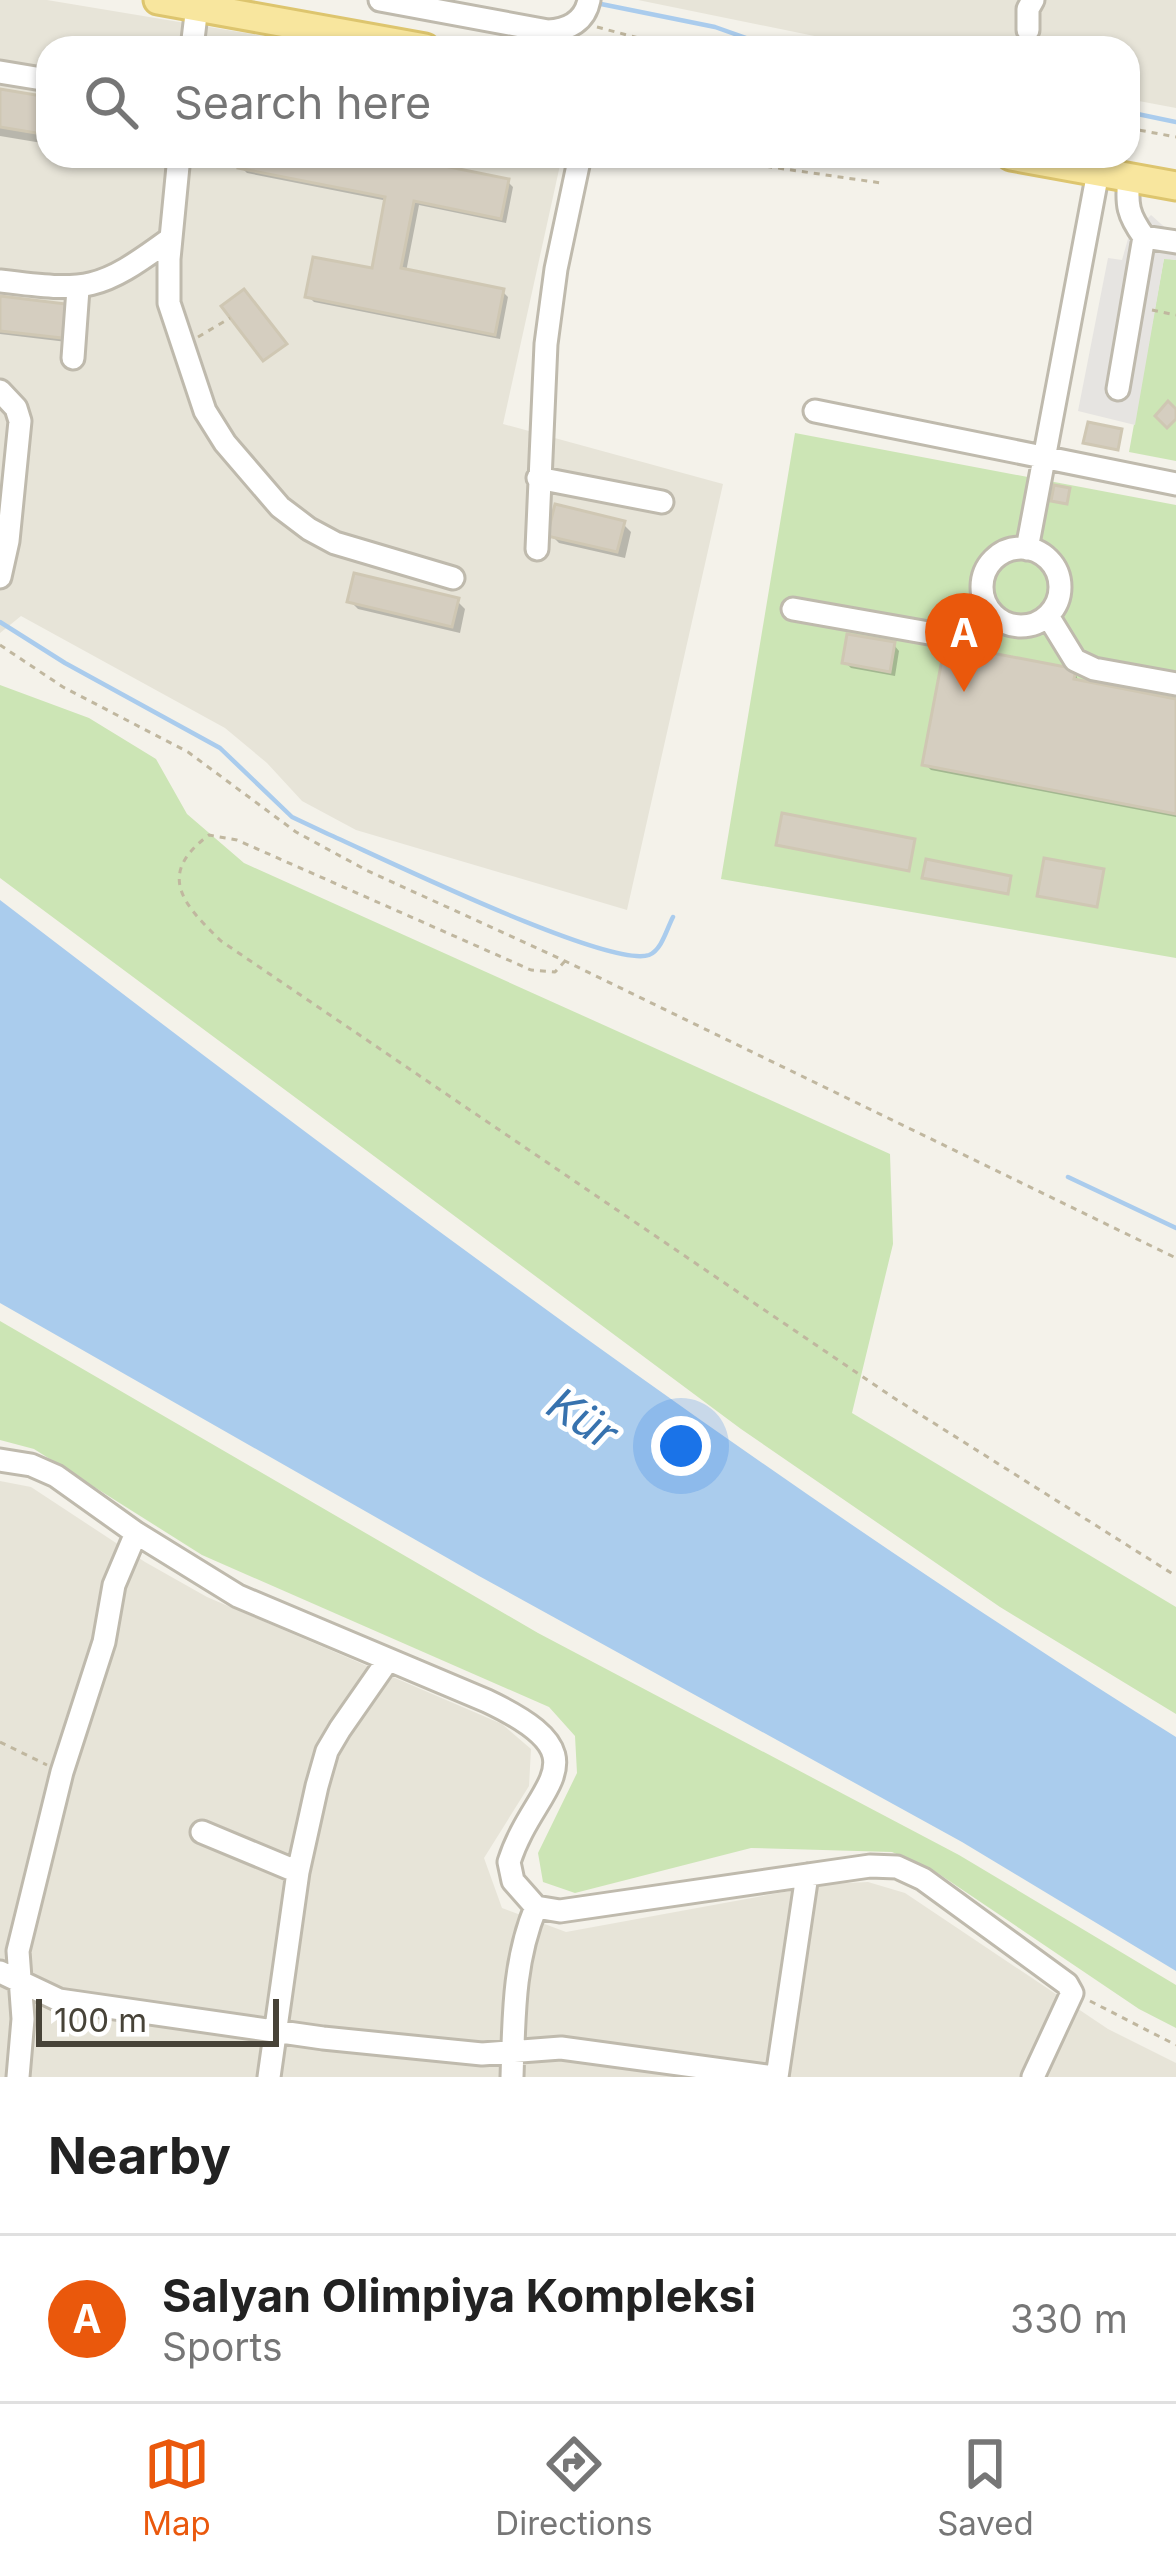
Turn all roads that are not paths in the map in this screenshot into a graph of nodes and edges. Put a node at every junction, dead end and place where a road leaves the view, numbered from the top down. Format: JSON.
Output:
{"nodes":[{"id":1,"x":158,"y":0,"type":"edge"},
{"id":2,"x":380,"y":0,"type":"edge"},
{"id":3,"x":589,"y":0,"type":"edge"},
{"id":4,"x":1033,"y":0,"type":"edge"},
{"id":5,"x":197,"y":6,"type":"junction"},
{"id":6,"x":236,"y":6,"type":"edge"},
{"id":7,"x":1028,"y":30,"type":"dead end"},
{"id":8,"x":193,"y":36,"type":"edge"},
{"id":9,"x":370,"y":36,"type":"edge"},
{"id":10,"x":0,"y":72,"type":"edge"},
{"id":11,"x":36,"y":78,"type":"edge"},
{"id":12,"x":178,"y":168,"type":"edge"},
{"id":13,"x":577,"y":168,"type":"edge"},
{"id":14,"x":1076,"y":168,"type":"edge"},
{"id":15,"x":1098,"y":172,"type":"junction"},
{"id":16,"x":1129,"y":178,"type":"junction"},
{"id":17,"x":1176,"y":186,"type":"edge"},
{"id":18,"x":1144,"y":237,"type":"junction"},
{"id":19,"x":170,"y":239,"type":"junction"},
{"id":20,"x":1176,"y":242,"type":"edge"},
{"id":21,"x":0,"y":281,"type":"edge"},
{"id":22,"x":78,"y":289,"type":"junction"},
{"id":23,"x":73,"y":358,"type":"dead end"},
{"id":24,"x":1118,"y":388,"type":"dead end"},
{"id":25,"x":0,"y":392,"type":"edge"},
{"id":26,"x":814,"y":411,"type":"dead end"},
{"id":27,"x":1045,"y":458,"type":"junction"},
{"id":28,"x":538,"y":478,"type":"junction"},
{"id":29,"x":1176,"y":484,"type":"edge"},
{"id":30,"x":662,"y":502,"type":"dead end"},
{"id":31,"x":537,"y":549,"type":"dead end"},
{"id":32,"x":1028,"y":549,"type":"junction"},
{"id":33,"x":0,"y":577,"type":"edge"},
{"id":34,"x":454,"y":578,"type":"dead end"},
{"id":35,"x":987,"y":606,"type":"junction"},
{"id":36,"x":793,"y":609,"type":"dead end"},
{"id":37,"x":1048,"y":616,"type":"junction"},
{"id":38,"x":1176,"y":684,"type":"edge"},
{"id":39,"x":0,"y":1460,"type":"edge"},
{"id":40,"x":136,"y":1533,"type":"junction"},
{"id":41,"x":388,"y":1660,"type":"junction"},
{"id":42,"x":202,"y":1832,"type":"dead end"},
{"id":43,"x":298,"y":1872,"type":"junction"},
{"id":44,"x":806,"y":1875,"type":"junction"},
{"id":45,"x":536,"y":1907,"type":"junction"},
{"id":46,"x":10,"y":1977,"type":"edge"},
{"id":47,"x":275,"y":2031,"type":"junction"},
{"id":48,"x":513,"y":2052,"type":"junction"},
{"id":49,"x":18,"y":2077,"type":"edge"},
{"id":50,"x":269,"y":2077,"type":"edge"},
{"id":51,"x":512,"y":2077,"type":"edge"},
{"id":52,"x":775,"y":2077,"type":"edge"},
{"id":53,"x":1033,"y":2077,"type":"edge"}],
"edges":[{"from":1,"to":5,"type":"main road"},
{"from":2,"to":3,"type":"street"},
{"from":4,"to":7,"type":"street"},
{"from":5,"to":6,"type":"main road"},
{"from":5,"to":8,"type":"street"},
{"from":6,"to":9,"type":"main road"},
{"from":10,"to":11,"type":"street"},
{"from":12,"to":19,"type":"street"},
{"from":13,"to":28,"type":"street"},
{"from":14,"to":15,"type":"main road"},
{"from":15,"to":16,"type":"main road"},
{"from":15,"to":27,"type":"street"},
{"from":16,"to":17,"type":"main road"},
{"from":16,"to":18,"type":"street"},
{"from":18,"to":20,"type":"street"},
{"from":18,"to":24,"type":"street"},
{"from":19,"to":22,"type":"street"},
{"from":19,"to":34,"type":"street"},
{"from":21,"to":22,"type":"street"},
{"from":22,"to":23,"type":"street"},
{"from":25,"to":33,"type":"street"},
{"from":26,"to":27,"type":"street"},
{"from":27,"to":29,"type":"street"},
{"from":27,"to":32,"type":"street"},
{"from":28,"to":30,"type":"street"},
{"from":28,"to":31,"type":"street"},
{"from":32,"to":35,"type":"street"},
{"from":32,"to":37,"type":"street"},
{"from":35,"to":36,"type":"street"},
{"from":35,"to":37,"type":"street"},
{"from":37,"to":38,"type":"street"},
{"from":39,"to":40,"type":"street"},
{"from":40,"to":41,"type":"street"},
{"from":40,"to":46,"type":"street"},
{"from":41,"to":43,"type":"street"},
{"from":41,"to":45,"type":"street"},
{"from":42,"to":43,"type":"street"},
{"from":43,"to":47,"type":"street"},
{"from":44,"to":45,"type":"street"},
{"from":44,"to":52,"type":"street"},
{"from":44,"to":53,"type":"street"},
{"from":45,"to":48,"type":"street"},
{"from":46,"to":47,"type":"street"},
{"from":46,"to":49,"type":"street"},
{"from":47,"to":48,"type":"street"},
{"from":47,"to":50,"type":"street"},
{"from":48,"to":51,"type":"street"},
{"from":48,"to":52,"type":"street"}]}
